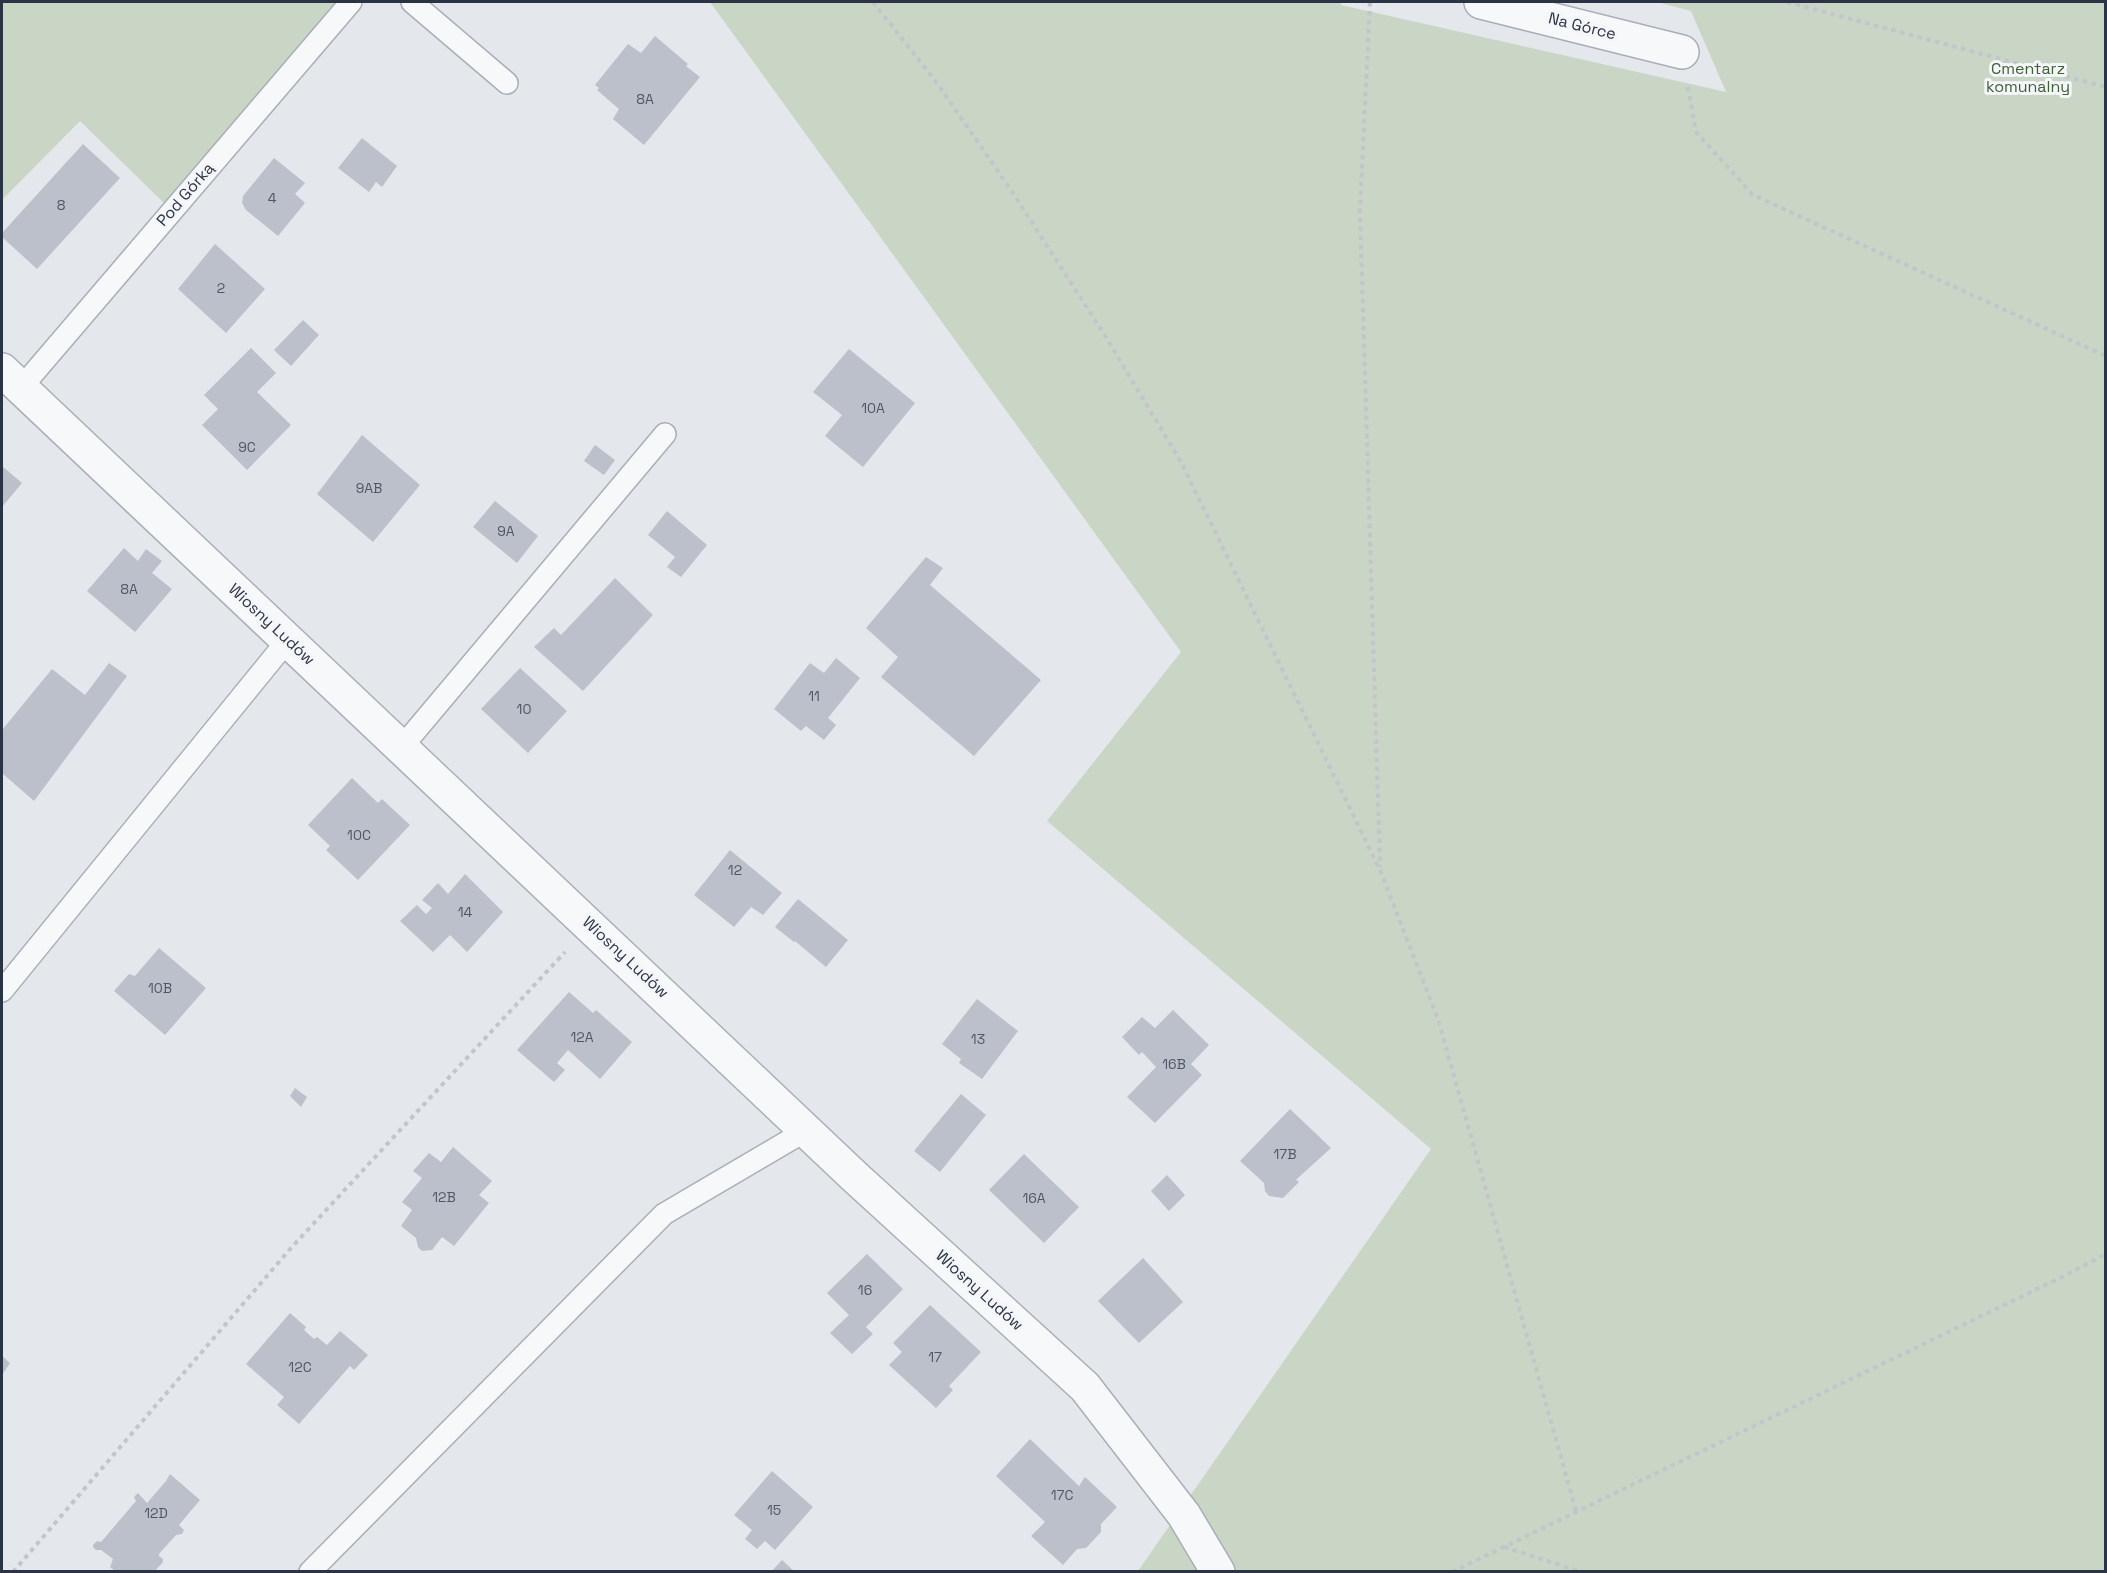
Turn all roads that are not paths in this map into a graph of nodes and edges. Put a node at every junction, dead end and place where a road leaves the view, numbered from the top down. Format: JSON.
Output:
{"nodes":[{"id":1,"x":351,"y":2,"type":"edge"},
{"id":2,"x":412,"y":2,"type":"edge"},
{"id":3,"x":1481,"y":2,"type":"edge"},
{"id":4,"x":1682,"y":52,"type":"road end"},
{"id":5,"x":507,"y":83,"type":"dead end"},
{"id":6,"x":11,"y":380,"type":"edge"},
{"id":7,"x":665,"y":434,"type":"dead end"},
{"id":8,"x":287,"y":641,"type":"junction"},
{"id":9,"x":401,"y":748,"type":"junction"},
{"id":10,"x":2,"y":992,"type":"edge"},
{"id":11,"x":807,"y":1130,"type":"junction"},
{"id":12,"x":310,"y":1572,"type":"edge"},
{"id":13,"x":1218,"y":1572,"type":"edge"}],
"edges":[{"from":1,"to":6,"type":"lane","name":"Pod Górką"},
{"from":2,"to":5,"type":"lane"},
{"from":3,"to":4,"type":"street","name":"Na Górce"},
{"from":6,"to":8,"type":"street","name":"Wiosny Ludów"},
{"from":7,"to":9,"type":"lane"},
{"from":8,"to":9,"type":"street","name":"Wiosny Ludów"},
{"from":8,"to":10,"type":"lane"},
{"from":9,"to":11,"type":"street","name":"Wiosny Ludów"},
{"from":11,"to":12,"type":"lane"},
{"from":11,"to":13,"type":"street","name":"Wiosny Ludów"}]}
